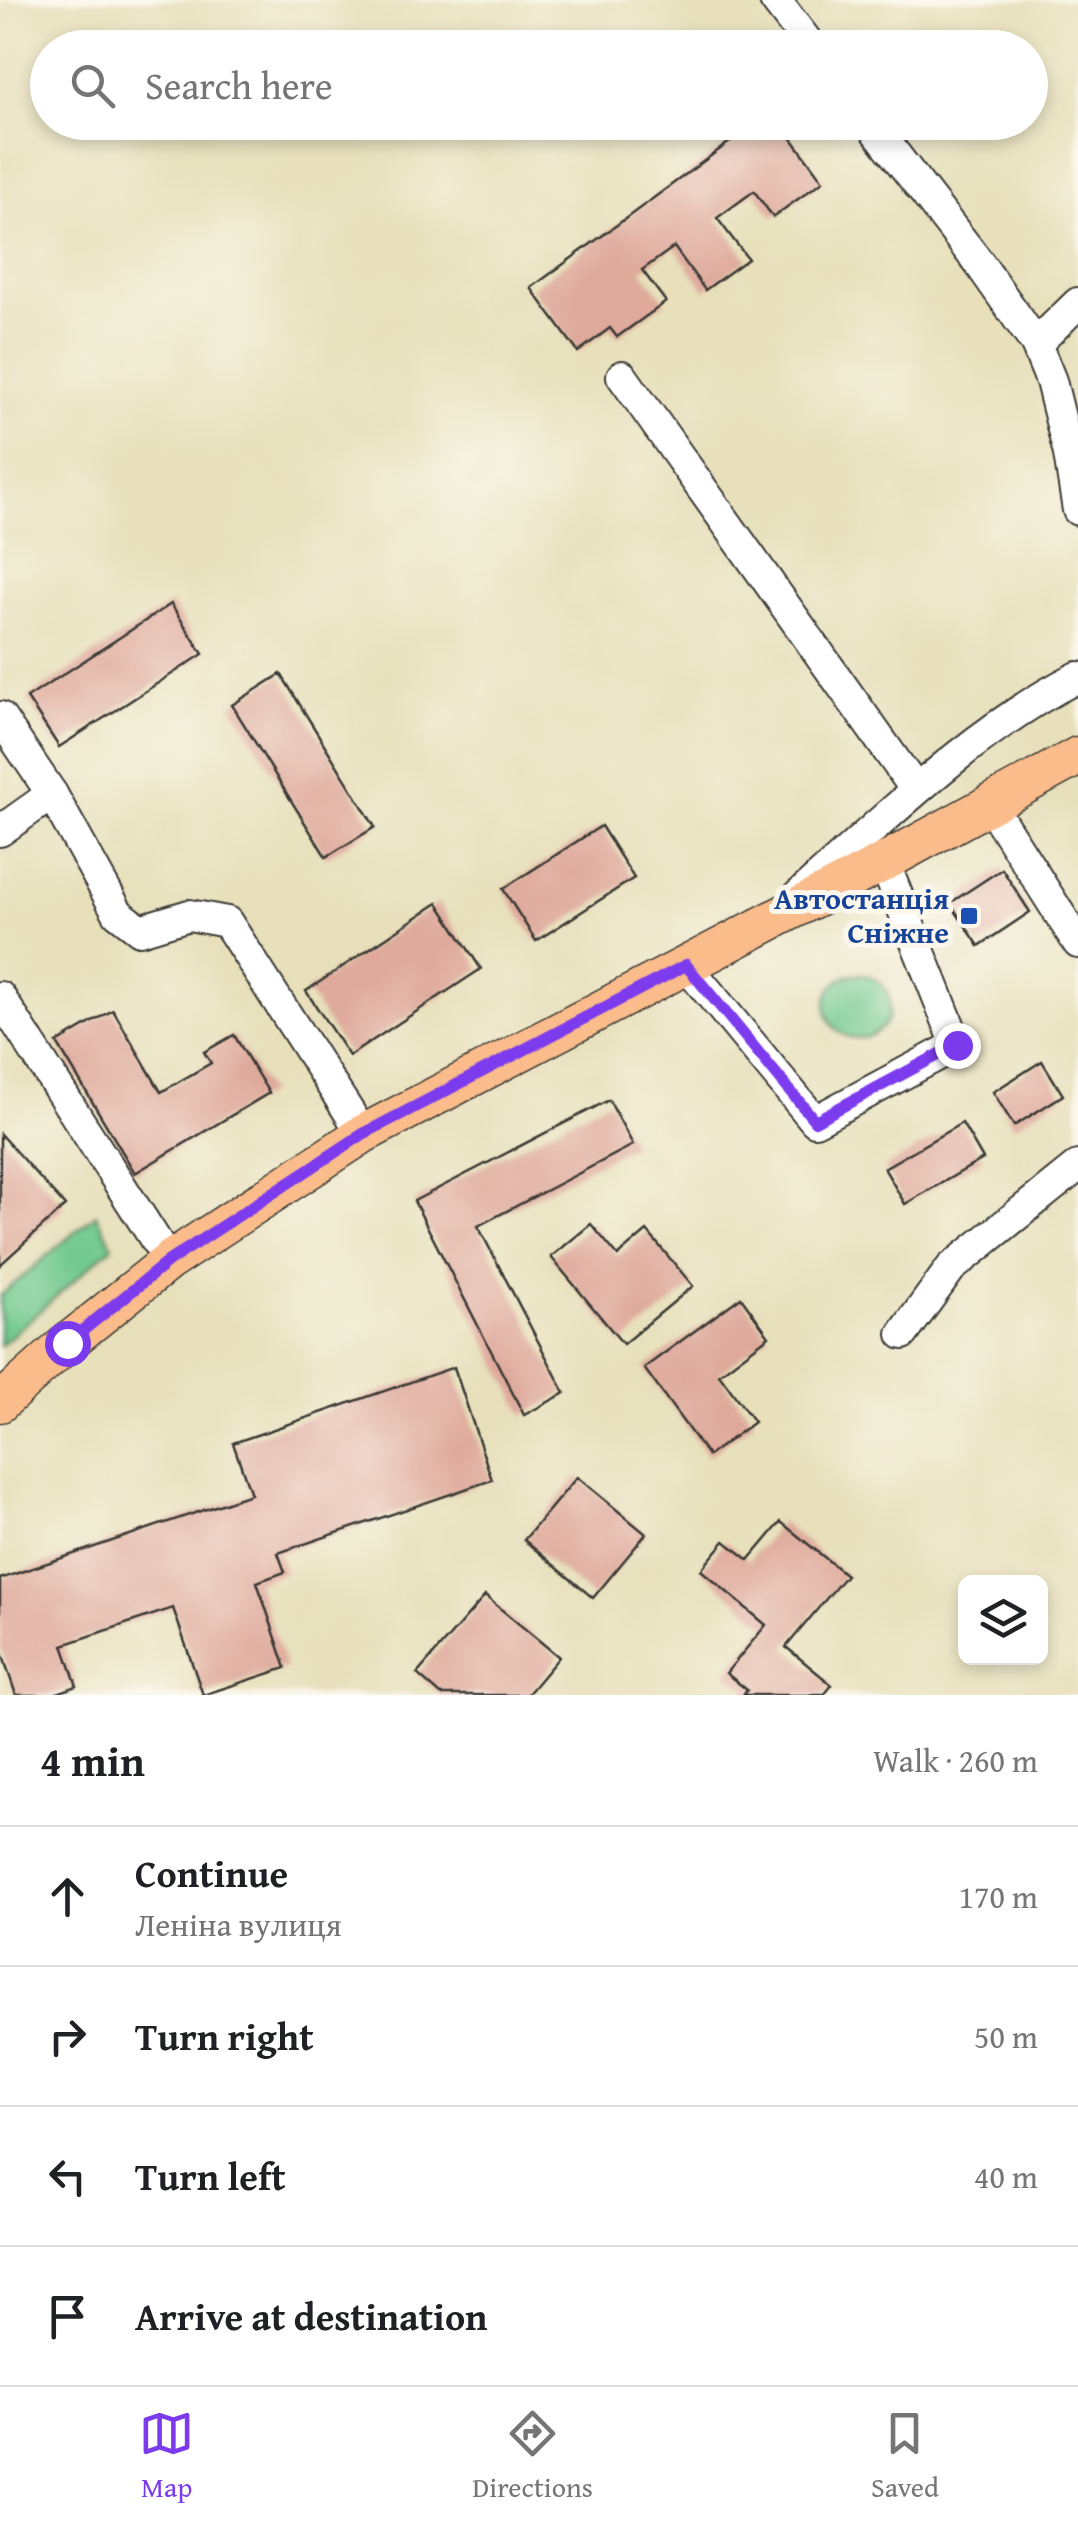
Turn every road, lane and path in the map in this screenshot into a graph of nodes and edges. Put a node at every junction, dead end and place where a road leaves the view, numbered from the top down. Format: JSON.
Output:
{"nodes":[{"id":1,"x":775,"y":0,"type":"edge"},
{"id":2,"x":798,"y":30,"type":"edge"},
{"id":3,"x":884,"y":140,"type":"edge"},
{"id":4,"x":1078,"y":302,"type":"edge"},
{"id":5,"x":1036,"y":344,"type":"junction"},
{"id":6,"x":622,"y":376,"type":"dead end"},
{"id":7,"x":1078,"y":510,"type":"edge"},
{"id":8,"x":1078,"y":677,"type":"edge"},
{"id":9,"x":0,"y":717,"type":"edge"},
{"id":10,"x":1078,"y":756,"type":"edge"},
{"id":11,"x":916,"y":790,"type":"junction"},
{"id":12,"x":52,"y":794,"type":"junction"},
{"id":13,"x":989,"y":803,"type":"junction"},
{"id":14,"x":0,"y":831,"type":"edge"},
{"id":15,"x":884,"y":862,"type":"junction"},
{"id":16,"x":772,"y":919,"type":"junction"},
{"id":17,"x":1078,"y":943,"type":"edge"},
{"id":18,"x":686,"y":965,"type":"junction"},
{"id":19,"x":0,"y":997,"type":"edge"},
{"id":20,"x":363,"y":1134,"type":"junction"},
{"id":21,"x":1078,"y":1166,"type":"edge"},
{"id":22,"x":169,"y":1261,"type":"junction"},
{"id":23,"x":903,"y":1334,"type":"dead end"},
{"id":24,"x":0,"y":1403,"type":"edge"}],
"edges":[{"from":1,"to":2,"type":"street"},
{"from":3,"to":5,"type":"street"},
{"from":4,"to":5,"type":"street"},
{"from":5,"to":7,"type":"street"},
{"from":6,"to":11,"type":"street"},
{"from":8,"to":11,"type":"street"},
{"from":9,"to":12,"type":"street"},
{"from":10,"to":13,"type":"main road"},
{"from":11,"to":16,"type":"street"},
{"from":12,"to":14,"type":"street"},
{"from":12,"to":20,"type":"street"},
{"from":13,"to":15,"type":"main road"},
{"from":13,"to":17,"type":"street"},
{"from":15,"to":16,"type":"main road"},
{"from":15,"to":18,"type":"street"},
{"from":16,"to":18,"type":"main road"},
{"from":18,"to":20,"type":"main road"},
{"from":19,"to":22,"type":"street"},
{"from":20,"to":22,"type":"main road"},
{"from":21,"to":23,"type":"street"},
{"from":22,"to":24,"type":"main road"}]}
